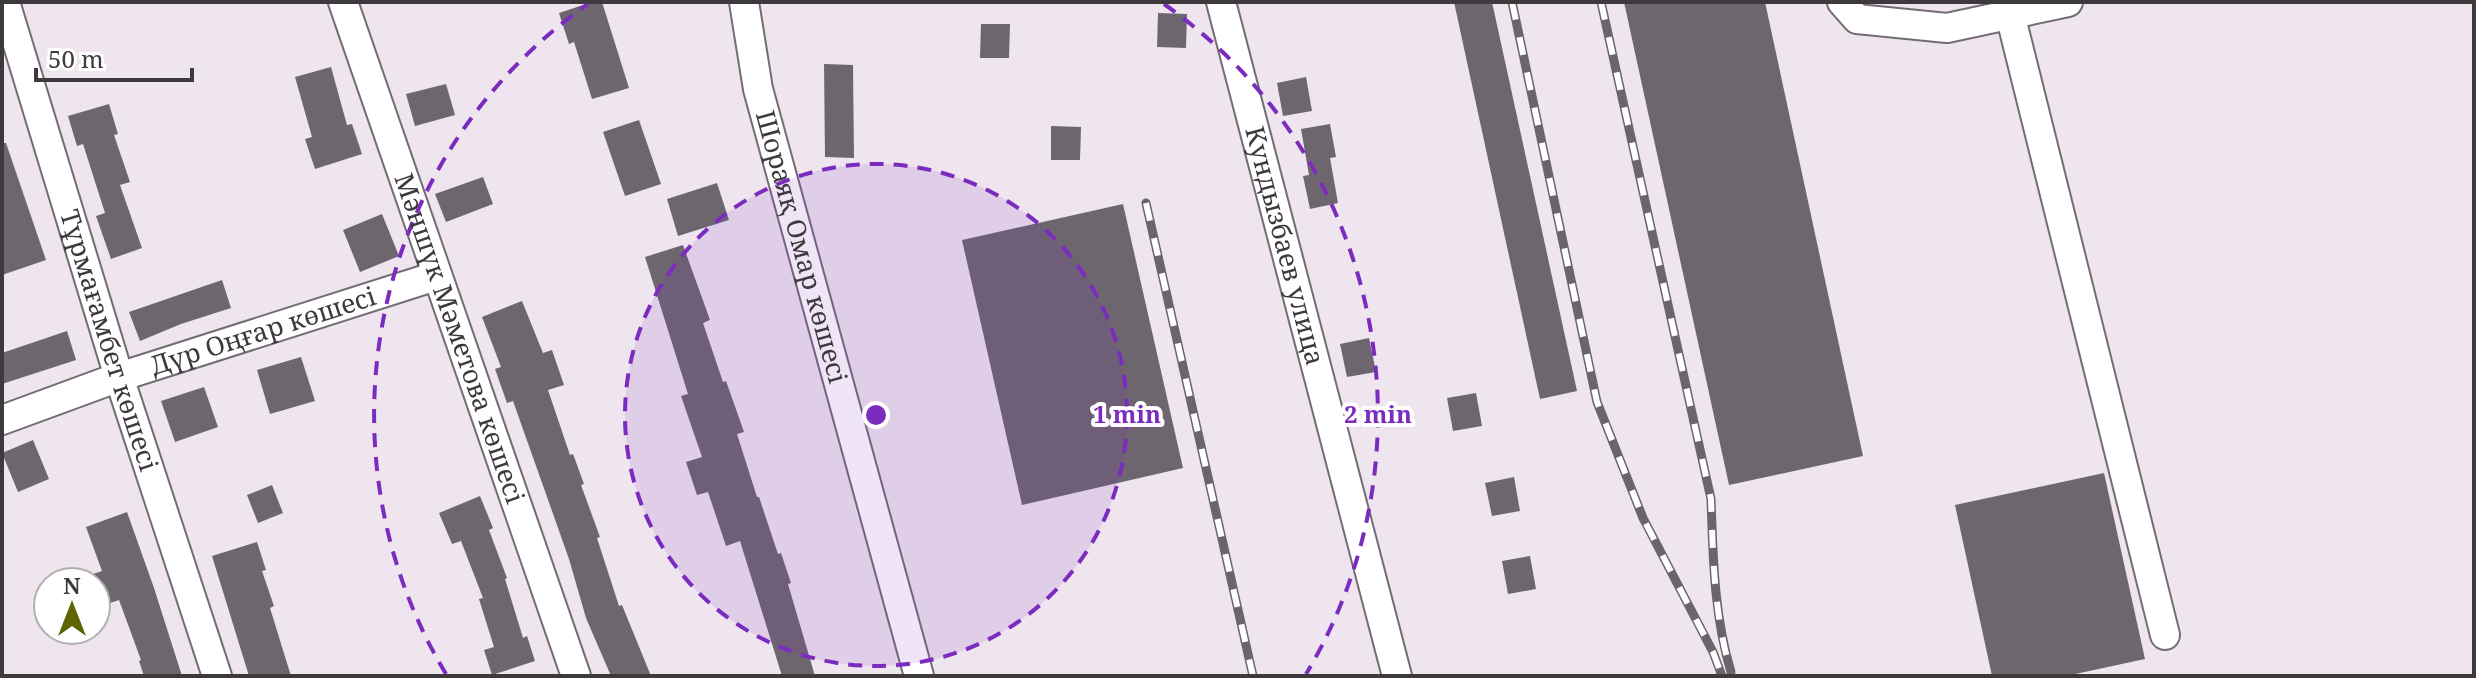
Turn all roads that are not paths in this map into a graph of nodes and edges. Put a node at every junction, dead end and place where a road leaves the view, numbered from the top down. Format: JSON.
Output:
{"nodes":[{"id":1,"x":5,"y":2,"type":"edge"},
{"id":2,"x":343,"y":2,"type":"edge"},
{"id":3,"x":744,"y":2,"type":"edge"},
{"id":4,"x":1221,"y":2,"type":"edge"},
{"id":5,"x":1842,"y":2,"type":"edge"},
{"id":6,"x":2068,"y":2,"type":"edge"},
{"id":7,"x":2010,"y":14,"type":"junction"},
{"id":8,"x":436,"y":276,"type":"junction"},
{"id":9,"x":119,"y":377,"type":"junction"},
{"id":10,"x":2,"y":420,"type":"edge"},
{"id":11,"x":2165,"y":635,"type":"dead end"},
{"id":12,"x":217,"y":676,"type":"edge"},
{"id":13,"x":576,"y":676,"type":"edge"},
{"id":14,"x":919,"y":676,"type":"edge"},
{"id":15,"x":1397,"y":676,"type":"edge"}],
"edges":[{"from":1,"to":9,"type":"street","name":"Тұрмағамбет көшесі"},
{"from":2,"to":8,"type":"street","name":"Мәншүк Мәметова көшесі"},
{"from":3,"to":14,"type":"street","name":"Шораяқ Омар көшесі"},
{"from":4,"to":15,"type":"street","name":"Кундызбаев улица"},
{"from":5,"to":7,"type":"street"},
{"from":6,"to":7,"type":"street"},
{"from":7,"to":11,"type":"street"},
{"from":8,"to":9,"type":"street","name":"Дүр Оңғар көшесі"},
{"from":8,"to":13,"type":"street","name":"Мәншүк Мәметова көшесі"},
{"from":9,"to":10,"type":"street","name":"Дүр Оңғар көшесі"},
{"from":9,"to":12,"type":"street","name":"Тұрмағамбет көшесі"}]}
